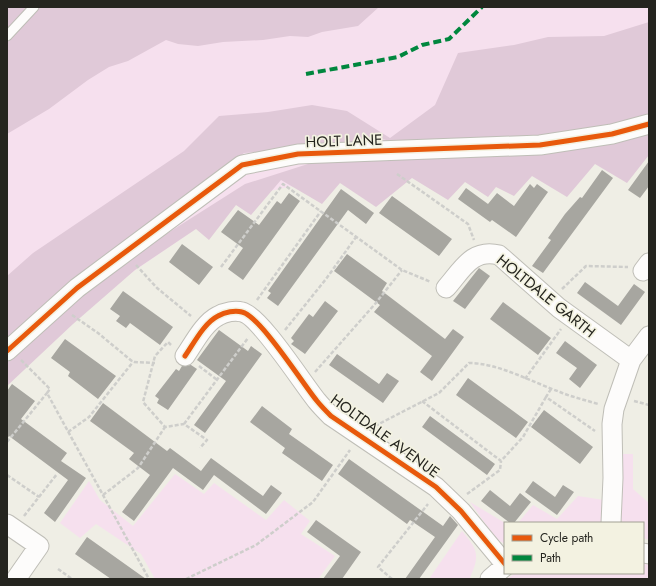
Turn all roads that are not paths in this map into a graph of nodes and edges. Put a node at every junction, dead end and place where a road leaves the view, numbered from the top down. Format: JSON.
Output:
{"nodes":[{"id":1,"x":34,"y":7,"type":"edge"},
{"id":2,"x":7,"y":36,"type":"edge"},
{"id":3,"x":649,"y":124,"type":"edge"},
{"id":4,"x":446,"y":288,"type":"road end"},
{"id":5,"x":649,"y":336,"type":"edge"},
{"id":6,"x":9,"y":349,"type":"edge"},
{"id":7,"x":185,"y":356,"type":"road end"},
{"id":8,"x":631,"y":360,"type":"junction"},
{"id":9,"x":611,"y":522,"type":"edge"},
{"id":10,"x":11,"y":526,"type":"edge"},
{"id":11,"x":504,"y":564,"type":"edge"},
{"id":12,"x":504,"y":566,"type":"edge"},
{"id":13,"x":16,"y":579,"type":"edge"},
{"id":14,"x":490,"y":579,"type":"edge"}],
"edges":[{"from":1,"to":2,"type":"lane"},
{"from":3,"to":6,"type":"street","name":"HOLT LANE"},
{"from":4,"to":8,"type":"street","name":"HOLTDALE GARTH"},
{"from":5,"to":8,"type":"street"},
{"from":7,"to":11,"type":"street","name":"HOLTDALE AVENUE"},
{"from":8,"to":9,"type":"street"},
{"from":10,"to":13,"type":"street"},
{"from":12,"to":14,"type":"street"}]}
